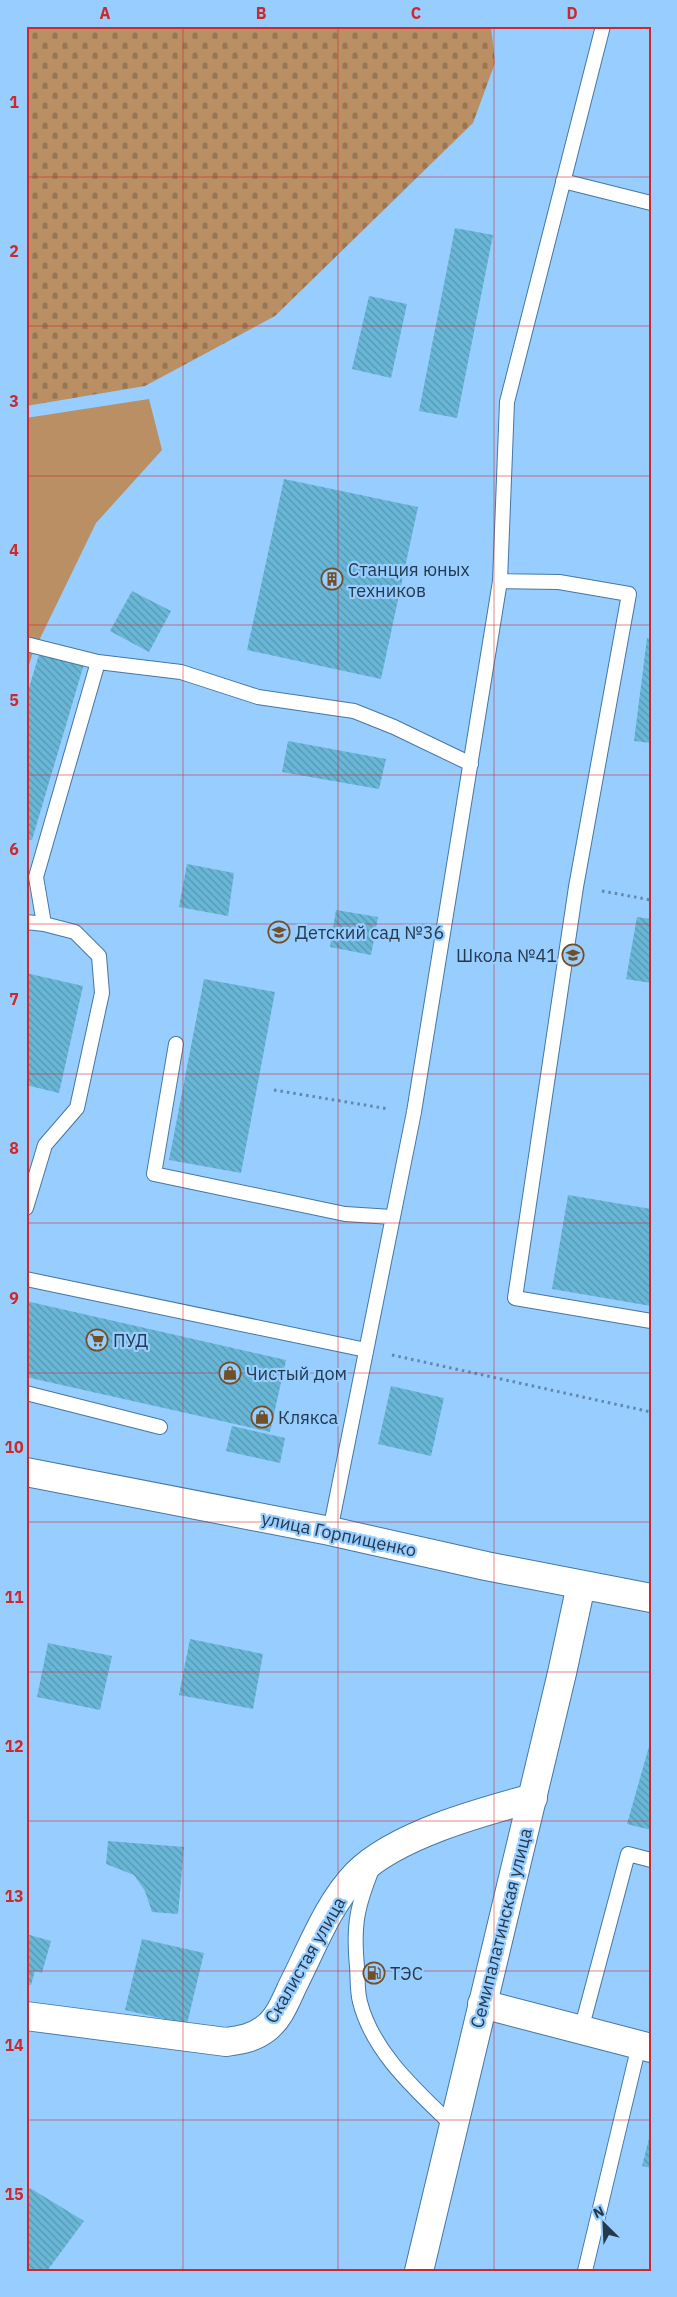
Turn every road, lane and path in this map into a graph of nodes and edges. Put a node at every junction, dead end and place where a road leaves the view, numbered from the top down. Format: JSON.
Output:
{"nodes":[{"id":1,"x":603,"y":26,"type":"edge"},
{"id":2,"x":563,"y":181,"type":"junction"},
{"id":3,"x":651,"y":204,"type":"edge"},
{"id":4,"x":500,"y":581,"type":"junction"},
{"id":5,"x":26,"y":644,"type":"edge"},
{"id":6,"x":98,"y":662,"type":"junction"},
{"id":7,"x":472,"y":764,"type":"junction"},
{"id":8,"x":576,"y":886,"type":"junction"},
{"id":9,"x":651,"y":900,"type":"edge"},
{"id":10,"x":26,"y":922,"type":"edge"},
{"id":11,"x":44,"y":924,"type":"junction"},
{"id":12,"x":176,"y":1044,"type":"dead end"},
{"id":13,"x":274,"y":1090,"type":"dead end"},
{"id":14,"x":414,"y":1112,"type":"junction"},
{"id":15,"x":26,"y":1208,"type":"edge"},
{"id":16,"x":392,"y":1218,"type":"junction"},
{"id":17,"x":26,"y":1279,"type":"edge"},
{"id":18,"x":651,"y":1321,"type":"edge"},
{"id":19,"x":366,"y":1350,"type":"junction"},
{"id":20,"x":26,"y":1393,"type":"edge"},
{"id":21,"x":651,"y":1412,"type":"edge"},
{"id":22,"x":160,"y":1427,"type":"dead end"},
{"id":23,"x":26,"y":1472,"type":"edge"},
{"id":24,"x":330,"y":1531,"type":"junction"},
{"id":25,"x":581,"y":1584,"type":"junction"},
{"id":26,"x":651,"y":1598,"type":"edge"},
{"id":27,"x":533,"y":1798,"type":"junction"},
{"id":28,"x":378,"y":1857,"type":"junction"},
{"id":29,"x":651,"y":1860,"type":"edge"},
{"id":30,"x":482,"y":2004,"type":"junction"},
{"id":31,"x":26,"y":2016,"type":"edge"},
{"id":32,"x":581,"y":2030,"type":"junction"},
{"id":33,"x":645,"y":2047,"type":"edge"},
{"id":34,"x":453,"y":2126,"type":"junction"},
{"id":35,"x":419,"y":2271,"type":"edge"},
{"id":36,"x":585,"y":2271,"type":"edge"}],
"edges":[{"from":1,"to":2,"type":"lane"},
{"from":2,"to":3,"type":"lane"},
{"from":2,"to":4,"type":"lane"},
{"from":4,"to":7,"type":"lane"},
{"from":4,"to":8,"type":"lane"},
{"from":5,"to":6,"type":"lane"},
{"from":6,"to":7,"type":"lane"},
{"from":6,"to":11,"type":"lane"},
{"from":7,"to":14,"type":"lane"},
{"from":8,"to":9,"type":"path"},
{"from":8,"to":18,"type":"lane"},
{"from":10,"to":11,"type":"lane"},
{"from":11,"to":15,"type":"lane"},
{"from":12,"to":16,"type":"lane"},
{"from":13,"to":14,"type":"path"},
{"from":14,"to":16,"type":"lane"},
{"from":16,"to":19,"type":"lane"},
{"from":17,"to":19,"type":"lane"},
{"from":19,"to":21,"type":"path"},
{"from":19,"to":24,"type":"lane"},
{"from":20,"to":22,"type":"lane"},
{"from":23,"to":24,"type":"main road","name":"улица Горпищенко"},
{"from":24,"to":25,"type":"main road","name":"улица Горпищенко"},
{"from":25,"to":26,"type":"main road","name":"улица Горпищенко"},
{"from":25,"to":27,"type":"main road","name":"Семипалатинская улица"},
{"from":27,"to":28,"type":"main road","name":"Скалистая улица"},
{"from":27,"to":30,"type":"main road","name":"Семипалатинская улица"},
{"from":28,"to":31,"type":"main road","name":"Скалистая улица"},
{"from":28,"to":34,"type":"lane"},
{"from":29,"to":32,"type":"lane"},
{"from":30,"to":32,"type":"main road"},
{"from":30,"to":34,"type":"main road","name":"Семипалатинская улица"},
{"from":32,"to":33,"type":"main road"},
{"from":33,"to":36,"type":"lane"},
{"from":34,"to":35,"type":"main road","name":"Семипалатинская улица"}]}
